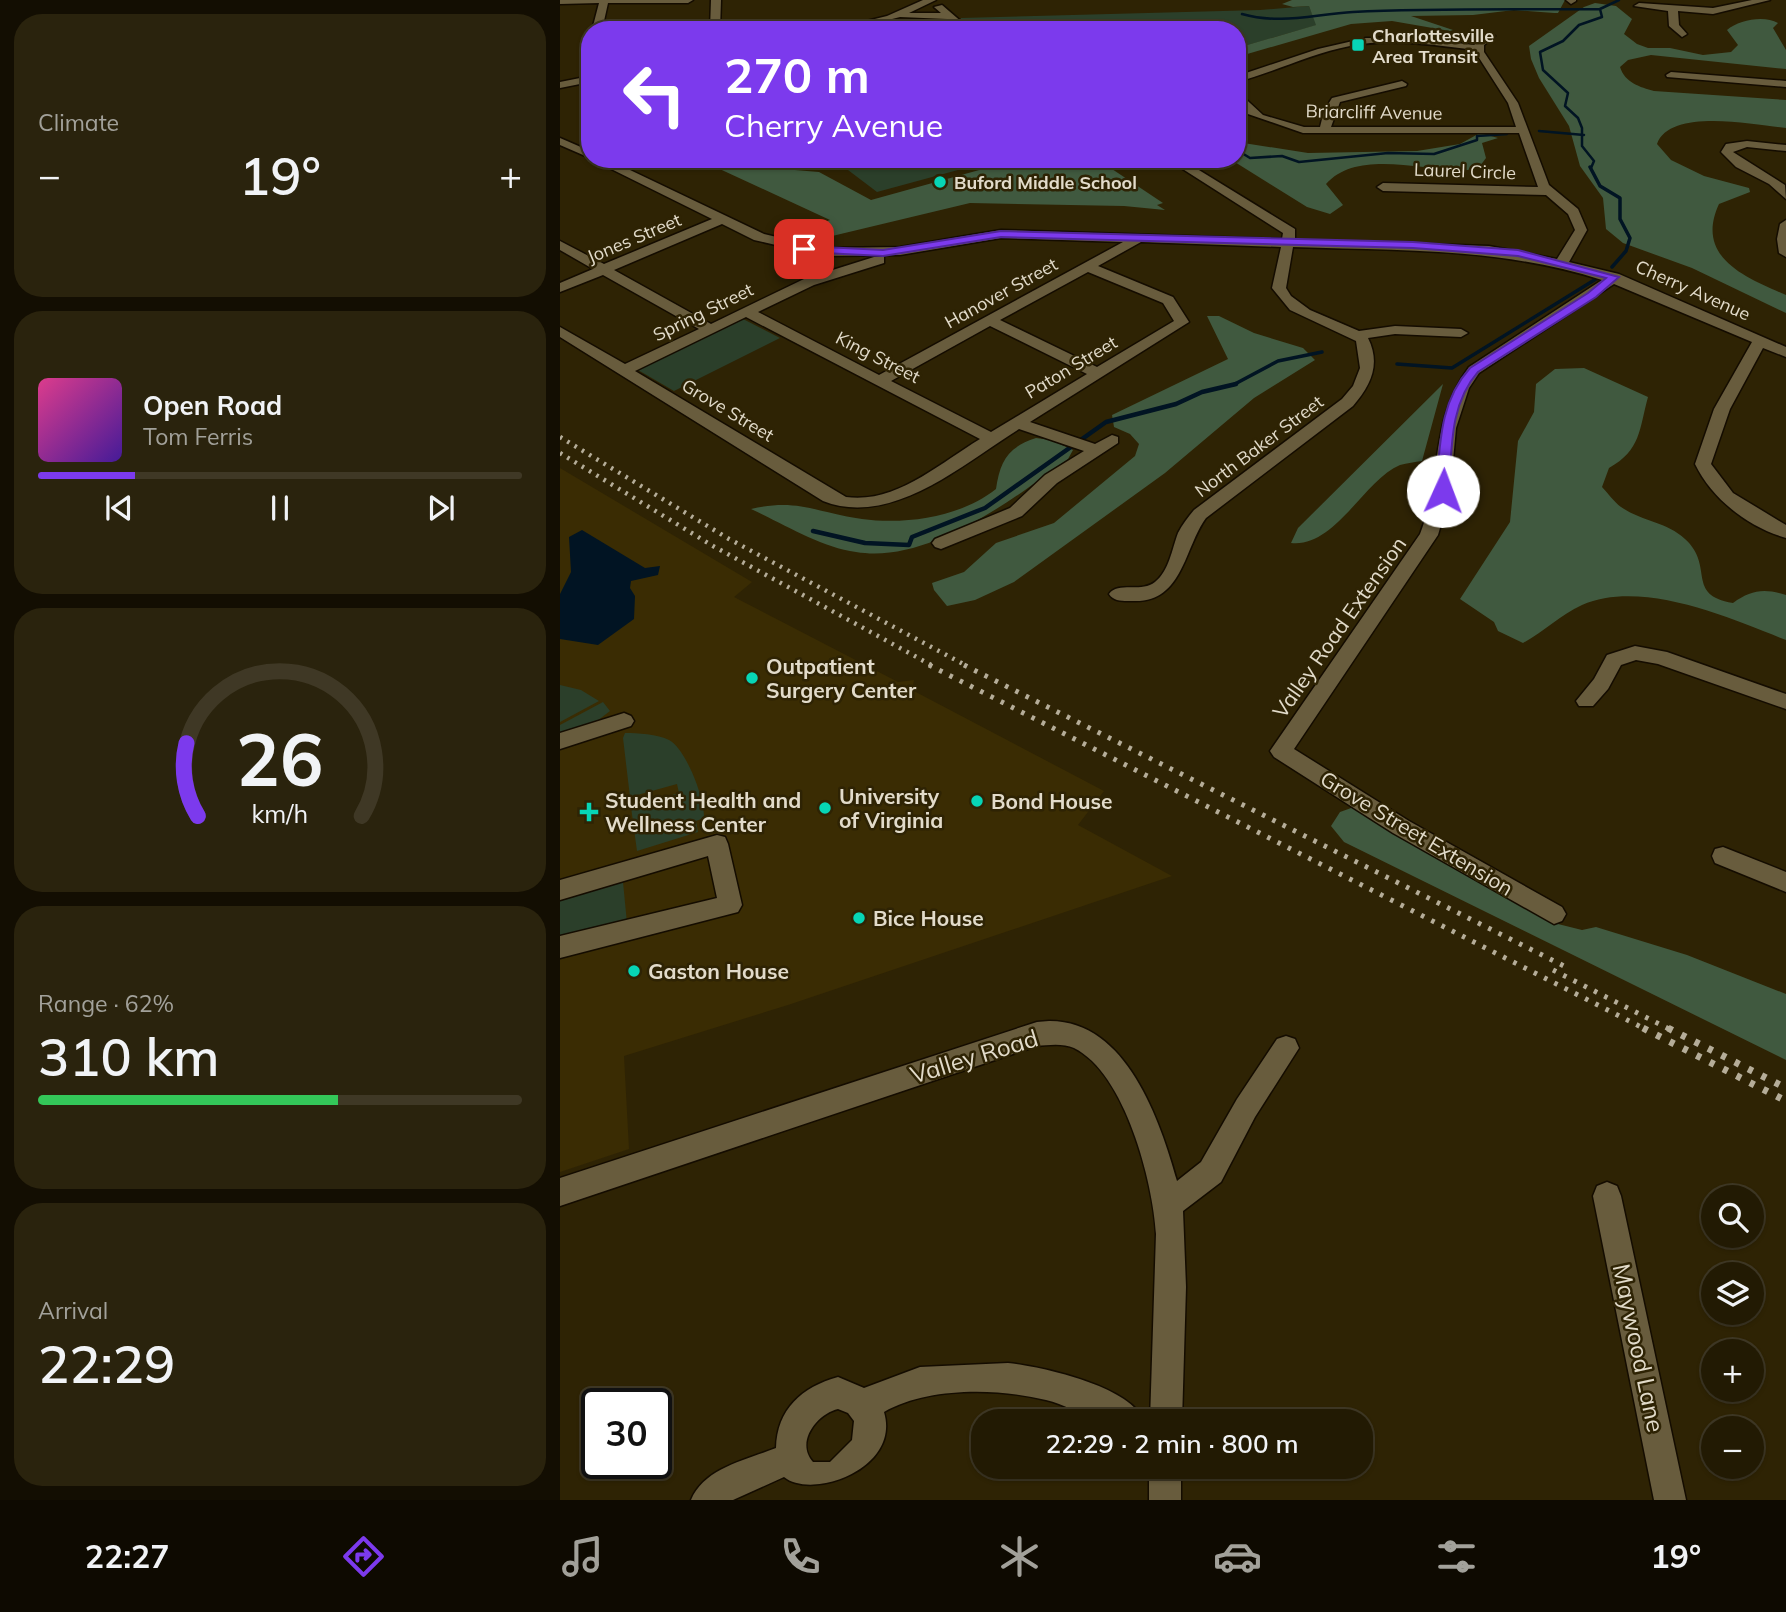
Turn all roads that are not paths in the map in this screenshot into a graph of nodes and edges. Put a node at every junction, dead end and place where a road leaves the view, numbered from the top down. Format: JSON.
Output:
{"nodes":[{"id":1,"x":604,"y":0,"type":"edge"},
{"id":2,"x":688,"y":0,"type":"edge"},
{"id":3,"x":716,"y":0,"type":"edge"},
{"id":4,"x":932,"y":0,"type":"edge"},
{"id":5,"x":1765,"y":0,"type":"edge"},
{"id":6,"x":560,"y":1,"type":"edge"},
{"id":7,"x":1639,"y":6,"type":"dead end"},
{"id":8,"x":1673,"y":10,"type":"junction"},
{"id":9,"x":895,"y":15,"type":"junction"},
{"id":10,"x":948,"y":16,"type":"junction"},
{"id":11,"x":599,"y":21,"type":"edge"},
{"id":12,"x":715,"y":21,"type":"edge"},
{"id":13,"x":871,"y":21,"type":"edge"},
{"id":14,"x":954,"y":21,"type":"edge"},
{"id":15,"x":1682,"y":34,"type":"dead end"},
{"id":16,"x":1490,"y":36,"type":"dead end"},
{"id":17,"x":1478,"y":48,"type":"junction"},
{"id":18,"x":1671,"y":75,"type":"dead end"},
{"id":19,"x":1246,"y":76,"type":"edge"},
{"id":20,"x":581,"y":78,"type":"edge"},
{"id":21,"x":1786,"y":84,"type":"edge"},
{"id":22,"x":560,"y":85,"type":"edge"},
{"id":23,"x":1402,"y":85,"type":"dead end"},
{"id":24,"x":1246,"y":107,"type":"edge"},
{"id":25,"x":1524,"y":130,"type":"junction"},
{"id":26,"x":1324,"y":132,"type":"junction"},
{"id":27,"x":560,"y":141,"type":"edge"},
{"id":28,"x":1786,"y":148,"type":"edge"},
{"id":29,"x":581,"y":150,"type":"edge"},
{"id":30,"x":581,"y":157,"type":"edge"},
{"id":31,"x":565,"y":161,"type":"dead end"},
{"id":32,"x":617,"y":168,"type":"edge"},
{"id":33,"x":1187,"y":168,"type":"edge"},
{"id":34,"x":1383,"y":187,"type":"dead end"},
{"id":35,"x":1546,"y":191,"type":"junction"},
{"id":36,"x":1786,"y":195,"type":"edge"},
{"id":37,"x":721,"y":220,"type":"junction"},
{"id":38,"x":1786,"y":224,"type":"edge"},
{"id":39,"x":1140,"y":237,"type":"junction"},
{"id":40,"x":1290,"y":241,"type":"junction"},
{"id":41,"x":560,"y":245,"type":"edge"},
{"id":42,"x":789,"y":247,"type":"junction"},
{"id":43,"x":916,"y":249,"type":"junction"},
{"id":44,"x":1786,"y":253,"type":"edge"},
{"id":45,"x":1562,"y":262,"type":"junction"},
{"id":46,"x":1088,"y":267,"type":"junction"},
{"id":47,"x":604,"y":270,"type":"junction"},
{"id":48,"x":825,"y":276,"type":"junction"},
{"id":49,"x":1614,"y":277,"type":"junction"},
{"id":50,"x":560,"y":288,"type":"edge"},
{"id":51,"x":747,"y":312,"type":"junction"},
{"id":52,"x":990,"y":321,"type":"junction"},
{"id":53,"x":710,"y":329,"type":"junction"},
{"id":54,"x":560,"y":331,"type":"edge"},
{"id":55,"x":1461,"y":333,"type":"dead end"},
{"id":56,"x":1358,"y":335,"type":"junction"},
{"id":57,"x":1760,"y":341,"type":"junction"},
{"id":58,"x":1786,"y":354,"type":"edge"},
{"id":59,"x":625,"y":370,"type":"junction"},
{"id":60,"x":1097,"y":373,"type":"junction"},
{"id":61,"x":881,"y":380,"type":"junction"},
{"id":62,"x":1016,"y":423,"type":"junction"},
{"id":63,"x":990,"y":438,"type":"junction"},
{"id":64,"x":881,"y":502,"type":"joint"},
{"id":65,"x":1786,"y":532,"type":"edge"},
{"id":66,"x":941,"y":543,"type":"dead end"},
{"id":67,"x":1118,"y":594,"type":"dead end"},
{"id":68,"x":1586,"y":701,"type":"dead end"},
{"id":69,"x":1786,"y":702,"type":"edge"},
{"id":70,"x":624,"y":721,"type":"dead end"},
{"id":71,"x":560,"y":741,"type":"edge"},
{"id":72,"x":1281,"y":751,"type":"joint"},
{"id":73,"x":1723,"y":856,"type":"dead end"},
{"id":74,"x":1786,"y":882,"type":"edge"},
{"id":75,"x":560,"y":890,"type":"edge"},
{"id":76,"x":1553,"y":914,"type":"dead end"},
{"id":77,"x":560,"y":947,"type":"edge"},
{"id":78,"x":1286,"y":1048,"type":"dead end"},
{"id":79,"x":560,"y":1192,"type":"edge"},
{"id":80,"x":1607,"y":1196,"type":"dead end"},
{"id":81,"x":1168,"y":1205,"type":"junction"},
{"id":82,"x":864,"y":1406,"type":"junction"},
{"id":83,"x":1108,"y":1409,"type":"edge"},
{"id":84,"x":1166,"y":1409,"type":"edge"},
{"id":85,"x":792,"y":1458,"type":"junction"},
{"id":86,"x":1166,"y":1479,"type":"edge"},
{"id":87,"x":707,"y":1500,"type":"edge"},
{"id":88,"x":1165,"y":1500,"type":"edge"},
{"id":89,"x":1670,"y":1500,"type":"edge"}],
"edges":[{"from":1,"to":2,"type":"street"},
{"from":1,"to":6,"type":"street"},
{"from":1,"to":11,"type":"street"},
{"from":3,"to":12,"type":"street"},
{"from":4,"to":9,"type":"street"},
{"from":4,"to":10,"type":"street"},
{"from":5,"to":8,"type":"street"},
{"from":7,"to":8,"type":"street"},
{"from":8,"to":15,"type":"street"},
{"from":9,"to":10,"type":"street"},
{"from":9,"to":13,"type":"street"},
{"from":10,"to":14,"type":"street"},
{"from":16,"to":17,"type":"street"},
{"from":17,"to":19,"type":"street"},
{"from":17,"to":25,"type":"street"},
{"from":18,"to":21,"type":"street"},
{"from":20,"to":22,"type":"street"},
{"from":23,"to":26,"type":"street"},
{"from":24,"to":26,"type":"street","name":"Briarcliff Avenue"},
{"from":25,"to":26,"type":"street","name":"Briarcliff Avenue"},
{"from":25,"to":35,"type":"street"},
{"from":27,"to":29,"type":"street","name":"Cherry Avenue"},
{"from":28,"to":36,"type":"street"},
{"from":30,"to":31,"type":"street"},
{"from":32,"to":37,"type":"street","name":"Cherry Avenue"},
{"from":33,"to":40,"type":"street"},
{"from":34,"to":35,"type":"street","name":"Laurel Circle"},
{"from":35,"to":45,"type":"street"},
{"from":37,"to":42,"type":"street","name":"Cherry Avenue"},
{"from":37,"to":47,"type":"street","name":"Jones Street"},
{"from":38,"to":44,"type":"street"},
{"from":39,"to":40,"type":"street","name":"Cherry Avenue"},
{"from":39,"to":43,"type":"street","name":"Cherry Avenue"},
{"from":39,"to":46,"type":"street","name":"Hanover Street"},
{"from":40,"to":45,"type":"street","name":"Cherry Avenue"},
{"from":40,"to":56,"type":"street"},
{"from":41,"to":47,"type":"street"},
{"from":42,"to":43,"type":"street","name":"Cherry Avenue"},
{"from":42,"to":48,"type":"street"},
{"from":43,"to":48,"type":"street","name":"Spring Street"},
{"from":45,"to":49,"type":"street","name":"Cherry Avenue"},
{"from":46,"to":52,"type":"street","name":"Hanover Street"},
{"from":46,"to":60,"type":"street","name":"Paton Street"},
{"from":47,"to":50,"type":"street","name":"Jones Street"},
{"from":47,"to":53,"type":"street"},
{"from":48,"to":51,"type":"street","name":"Spring Street"},
{"from":49,"to":57,"type":"street","name":"Cherry Avenue"},
{"from":49,"to":72,"type":"street","name":"Valley Road Extension"},
{"from":51,"to":53,"type":"street","name":"Spring Street"},
{"from":51,"to":61,"type":"street","name":"King Street"},
{"from":52,"to":60,"type":"street"},
{"from":52,"to":61,"type":"street","name":"Hanover Street"},
{"from":53,"to":59,"type":"street","name":"Spring Street"},
{"from":54,"to":59,"type":"street","name":"Grove Street"},
{"from":55,"to":56,"type":"street"},
{"from":56,"to":67,"type":"street","name":"North Baker Street"},
{"from":57,"to":58,"type":"street","name":"Cherry Avenue"},
{"from":57,"to":65,"type":"street"},
{"from":59,"to":64,"type":"street","name":"Grove Street"},
{"from":60,"to":62,"type":"street","name":"Paton Street"},
{"from":61,"to":63,"type":"street","name":"King Street"},
{"from":62,"to":63,"type":"street","name":"Paton Street"},
{"from":62,"to":66,"type":"street"},
{"from":63,"to":64,"type":"street","name":"Paton Street"},
{"from":68,"to":69,"type":"street"},
{"from":70,"to":71,"type":"street"},
{"from":72,"to":76,"type":"street","name":"Grove Street Extension"},
{"from":73,"to":74,"type":"street"},
{"from":75,"to":77,"type":"street"},
{"from":78,"to":81,"type":"street"},
{"from":79,"to":81,"type":"street","name":"Valley Road"},
{"from":80,"to":89,"type":"street","name":"Maywood Lane"},
{"from":81,"to":84,"type":"street","name":"Valley Road"},
{"from":82,"to":83,"type":"street"},
{"from":82,"to":85,"type":"street"},
{"from":82,"to":85,"type":"street"},
{"from":85,"to":87,"type":"street"},
{"from":86,"to":88,"type":"street"}]}
